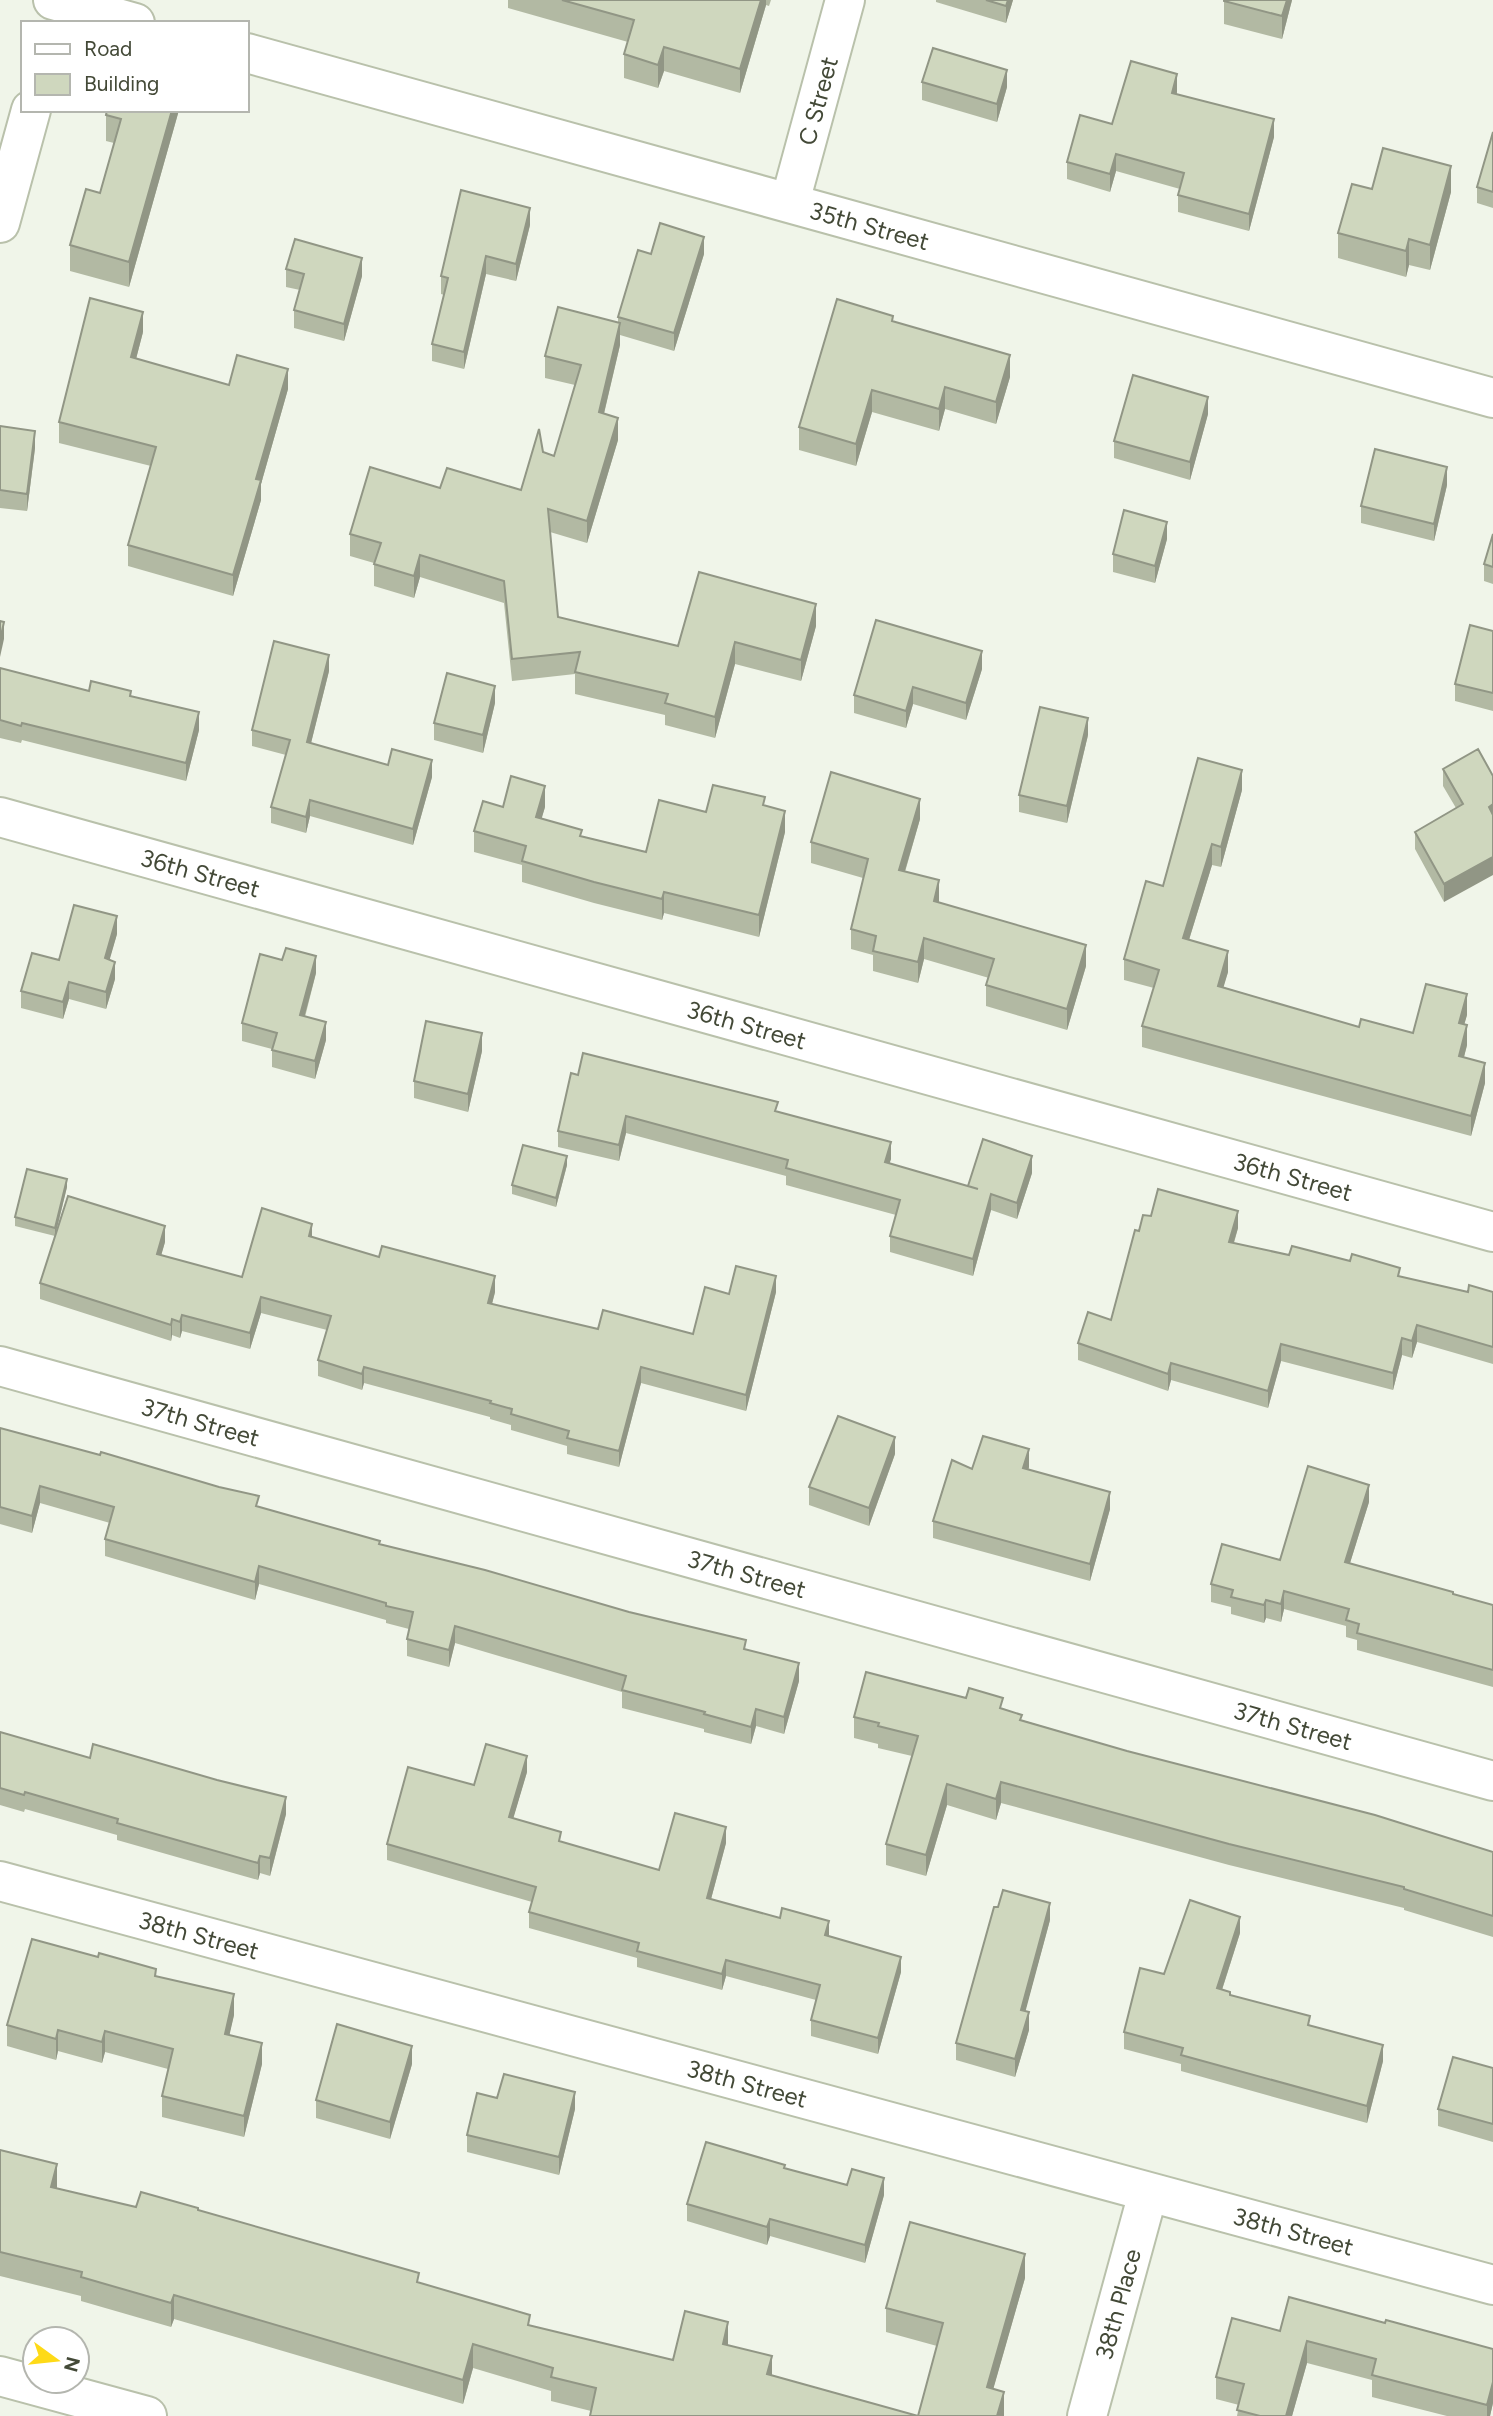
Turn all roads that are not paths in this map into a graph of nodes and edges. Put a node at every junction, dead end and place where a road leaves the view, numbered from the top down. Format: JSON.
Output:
{"nodes":[{"id":1,"x":845,"y":0,"type":"edge"},
{"id":2,"x":55,"y":8,"type":"edge"},
{"id":3,"x":124,"y":21,"type":"edge"},
{"id":4,"x":248,"y":53,"type":"edge"},
{"id":5,"x":29,"y":112,"type":"edge"},
{"id":6,"x":790,"y":202,"type":"junction"},
{"id":7,"x":0,"y":223,"type":"edge"},
{"id":8,"x":1493,"y":398,"type":"edge"},
{"id":9,"x":0,"y":817,"type":"edge"},
{"id":10,"x":1493,"y":1232,"type":"edge"},
{"id":11,"x":0,"y":1366,"type":"edge"},
{"id":12,"x":1493,"y":1780,"type":"edge"},
{"id":13,"x":0,"y":1881,"type":"edge"},
{"id":14,"x":1148,"y":2193,"type":"junction"},
{"id":15,"x":1493,"y":2285,"type":"edge"},
{"id":16,"x":0,"y":2376,"type":"edge"},
{"id":17,"x":147,"y":2416,"type":"edge"},
{"id":18,"x":1087,"y":2416,"type":"edge"}],
"edges":[{"from":1,"to":6,"type":"street","name":"C Street"},
{"from":2,"to":3,"type":"street"},
{"from":4,"to":6,"type":"street","name":"35th Street"},
{"from":5,"to":7,"type":"street"},
{"from":6,"to":8,"type":"street","name":"35th Street"},
{"from":9,"to":10,"type":"street","name":"36th Street"},
{"from":11,"to":12,"type":"street","name":"37th Street"},
{"from":13,"to":14,"type":"street","name":"38th Street"},
{"from":14,"to":15,"type":"street","name":"38th Street"},
{"from":14,"to":18,"type":"street","name":"38th Place"},
{"from":16,"to":17,"type":"street"}]}
